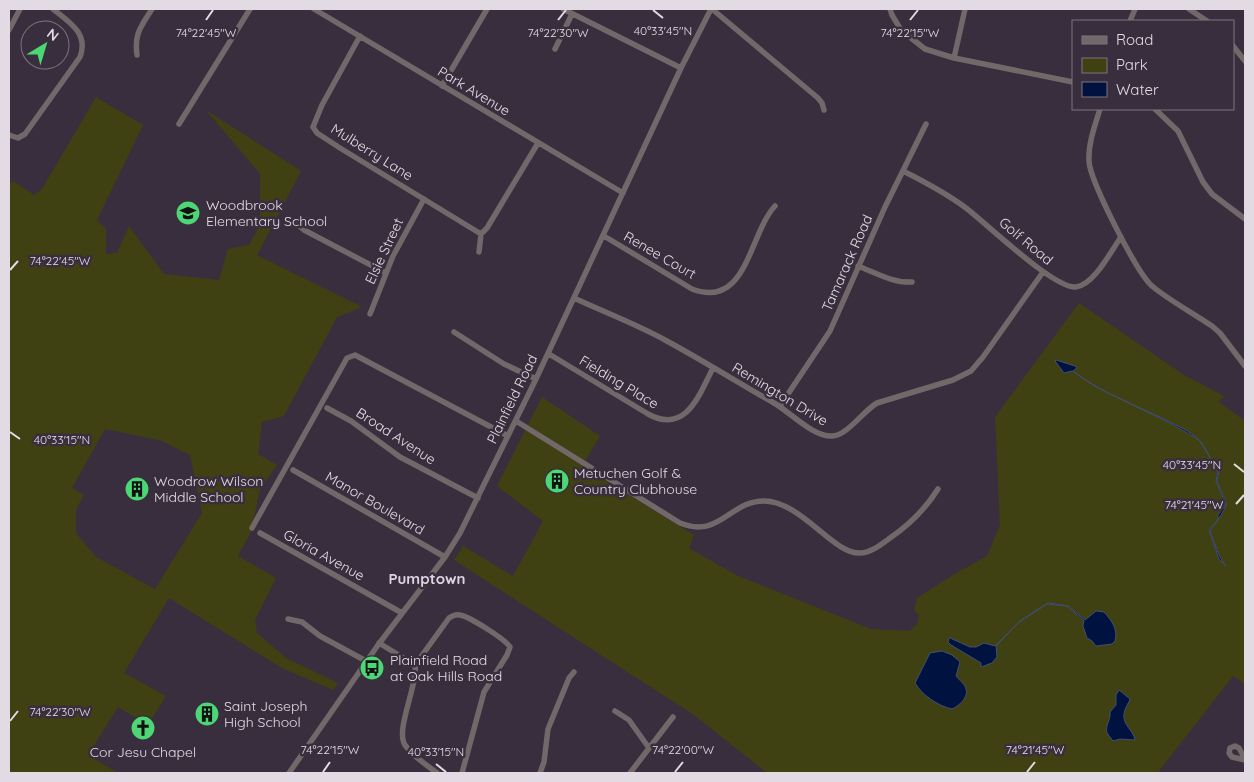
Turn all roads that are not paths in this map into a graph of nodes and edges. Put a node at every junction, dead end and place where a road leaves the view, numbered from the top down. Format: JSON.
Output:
{"nodes":[{"id":1,"x":20,"y":9,"type":"edge"},
{"id":2,"x":53,"y":9,"type":"edge"},
{"id":3,"x":152,"y":9,"type":"edge"},
{"id":4,"x":250,"y":9,"type":"edge"},
{"id":5,"x":314,"y":9,"type":"edge"},
{"id":6,"x":487,"y":9,"type":"edge"},
{"id":7,"x":562,"y":9,"type":"edge"},
{"id":8,"x":712,"y":9,"type":"edge"},
{"id":9,"x":890,"y":9,"type":"edge"},
{"id":10,"x":965,"y":9,"type":"edge"},
{"id":11,"x":1189,"y":9,"type":"edge"},
{"id":12,"x":572,"y":14,"type":"junction"},
{"id":13,"x":1206,"y":20,"type":"edge"},
{"id":14,"x":9,"y":30,"type":"edge"},
{"id":15,"x":360,"y":36,"type":"junction"},
{"id":16,"x":1234,"y":47,"type":"edge"},
{"id":17,"x":555,"y":49,"type":"dead end"},
{"id":18,"x":137,"y":55,"type":"dead end"},
{"id":19,"x":954,"y":58,"type":"junction"},
{"id":20,"x":1245,"y":61,"type":"edge"},
{"id":21,"x":681,"y":68,"type":"junction"},
{"id":22,"x":1072,"y":82,"type":"edge"},
{"id":23,"x":442,"y":86,"type":"junction"},
{"id":24,"x":824,"y":110,"type":"dead end"},
{"id":25,"x":1100,"y":110,"type":"edge"},
{"id":26,"x":1156,"y":110,"type":"edge"},
{"id":27,"x":179,"y":124,"type":"dead end"},
{"id":28,"x":926,"y":124,"type":"dead end"},
{"id":29,"x":9,"y":135,"type":"edge"},
{"id":30,"x":538,"y":143,"type":"junction"},
{"id":31,"x":903,"y":171,"type":"junction"},
{"id":32,"x":623,"y":193,"type":"junction"},
{"id":33,"x":424,"y":199,"type":"junction"},
{"id":34,"x":775,"y":206,"type":"dead end"},
{"id":35,"x":291,"y":219,"type":"dead end"},
{"id":36,"x":1245,"y":219,"type":"edge"},
{"id":37,"x":482,"y":234,"type":"junction"},
{"id":38,"x":604,"y":236,"type":"junction"},
{"id":39,"x":1121,"y":237,"type":"junction"},
{"id":40,"x":480,"y":252,"type":"dead end"},
{"id":41,"x":858,"y":266,"type":"junction"},
{"id":42,"x":1042,"y":272,"type":"junction"},
{"id":43,"x":386,"y":273,"type":"junction"},
{"id":44,"x":912,"y":282,"type":"dead end"},
{"id":45,"x":574,"y":298,"type":"junction"},
{"id":46,"x":370,"y":314,"type":"dead end"},
{"id":47,"x":454,"y":332,"type":"dead end"},
{"id":48,"x":548,"y":354,"type":"junction"},
{"id":49,"x":1245,"y":366,"type":"edge"},
{"id":50,"x":713,"y":368,"type":"junction"},
{"id":51,"x":536,"y":379,"type":"junction"},
{"id":52,"x":780,"y":406,"type":"junction"},
{"id":53,"x":327,"y":408,"type":"dead end"},
{"id":54,"x":516,"y":421,"type":"junction"},
{"id":55,"x":508,"y":436,"type":"junction"},
{"id":56,"x":293,"y":470,"type":"dead end"},
{"id":57,"x":938,"y":489,"type":"dead end"},
{"id":58,"x":478,"y":498,"type":"junction"},
{"id":59,"x":252,"y":528,"type":"dead end"},
{"id":60,"x":260,"y":533,"type":"dead end"},
{"id":61,"x":445,"y":557,"type":"junction"},
{"id":62,"x":402,"y":613,"type":"junction"},
{"id":63,"x":288,"y":619,"type":"dead end"},
{"id":64,"x":380,"y":643,"type":"junction"},
{"id":65,"x":366,"y":661,"type":"junction"},
{"id":66,"x":415,"y":665,"type":"junction"},
{"id":67,"x":574,"y":672,"type":"dead end"},
{"id":68,"x":615,"y":711,"type":"dead end"},
{"id":69,"x":673,"y":717,"type":"dead end"},
{"id":70,"x":649,"y":748,"type":"junction"},
{"id":71,"x":289,"y":773,"type":"edge"},
{"id":72,"x":437,"y":773,"type":"edge"},
{"id":73,"x":462,"y":773,"type":"edge"},
{"id":74,"x":540,"y":773,"type":"edge"},
{"id":75,"x":630,"y":773,"type":"edge"}],
"edges":[{"from":1,"to":14,"type":"street"},
{"from":2,"to":29,"type":"street"},
{"from":3,"to":18,"type":"street"},
{"from":4,"to":27,"type":"street"},
{"from":5,"to":15,"type":"street","name":"Park Avenue"},
{"from":6,"to":23,"type":"street"},
{"from":7,"to":12,"type":"street"},
{"from":8,"to":21,"type":"street","name":"Plainfield Road"},
{"from":8,"to":24,"type":"street"},
{"from":9,"to":19,"type":"street"},
{"from":10,"to":19,"type":"street"},
{"from":11,"to":13,"type":"street"},
{"from":12,"to":17,"type":"street"},
{"from":12,"to":21,"type":"street"},
{"from":15,"to":23,"type":"street","name":"Park Avenue"},
{"from":15,"to":33,"type":"street","name":"Mulberry Lane"},
{"from":16,"to":20,"type":"street"},
{"from":19,"to":22,"type":"street"},
{"from":21,"to":32,"type":"street","name":"Plainfield Road"},
{"from":23,"to":30,"type":"street","name":"Park Avenue"},
{"from":25,"to":39,"type":"street"},
{"from":26,"to":36,"type":"street"},
{"from":28,"to":31,"type":"street","name":"Tamarack Road"},
{"from":30,"to":32,"type":"street","name":"Park Avenue"},
{"from":30,"to":37,"type":"street"},
{"from":31,"to":41,"type":"street","name":"Tamarack Road"},
{"from":31,"to":42,"type":"street","name":"Golf Road"},
{"from":32,"to":38,"type":"street","name":"Plainfield Road"},
{"from":33,"to":37,"type":"street","name":"Mulberry Lane"},
{"from":33,"to":43,"type":"street","name":"Elsie Street"},
{"from":34,"to":38,"type":"street","name":"Renee Court"},
{"from":35,"to":43,"type":"street"},
{"from":37,"to":40,"type":"street"},
{"from":38,"to":45,"type":"street","name":"Plainfield Road"},
{"from":39,"to":42,"type":"street","name":"Golf Road"},
{"from":39,"to":49,"type":"street"},
{"from":41,"to":44,"type":"street"},
{"from":41,"to":52,"type":"street","name":"Tamarack Road"},
{"from":42,"to":52,"type":"street","name":"Remington Drive"},
{"from":43,"to":46,"type":"street","name":"Elsie Street"},
{"from":45,"to":48,"type":"street","name":"Plainfield Road"},
{"from":45,"to":50,"type":"street","name":"Remington Drive"},
{"from":47,"to":51,"type":"street"},
{"from":48,"to":50,"type":"street","name":"Fielding Place"},
{"from":48,"to":51,"type":"street","name":"Plainfield Road"},
{"from":50,"to":52,"type":"street","name":"Remington Drive"},
{"from":51,"to":54,"type":"street","name":"Plainfield Road"},
{"from":53,"to":58,"type":"street","name":"Broad Avenue"},
{"from":54,"to":55,"type":"street","name":"Plainfield Road"},
{"from":54,"to":57,"type":"street"},
{"from":55,"to":58,"type":"street","name":"Plainfield Road"},
{"from":55,"to":59,"type":"street"},
{"from":56,"to":61,"type":"street","name":"Manor Boulevard"},
{"from":58,"to":61,"type":"street","name":"Plainfield Road"},
{"from":60,"to":62,"type":"street","name":"Gloria Avenue"},
{"from":61,"to":62,"type":"street","name":"Plainfield Road"},
{"from":62,"to":64,"type":"street","name":"Plainfield Road"},
{"from":63,"to":65,"type":"street"},
{"from":64,"to":65,"type":"street","name":"Plainfield Road"},
{"from":64,"to":66,"type":"street"},
{"from":65,"to":71,"type":"street","name":"Plainfield Road"},
{"from":66,"to":72,"type":"street"},
{"from":66,"to":73,"type":"street"},
{"from":67,"to":74,"type":"street"},
{"from":68,"to":70,"type":"street"},
{"from":69,"to":70,"type":"street"},
{"from":70,"to":75,"type":"street"}]}
